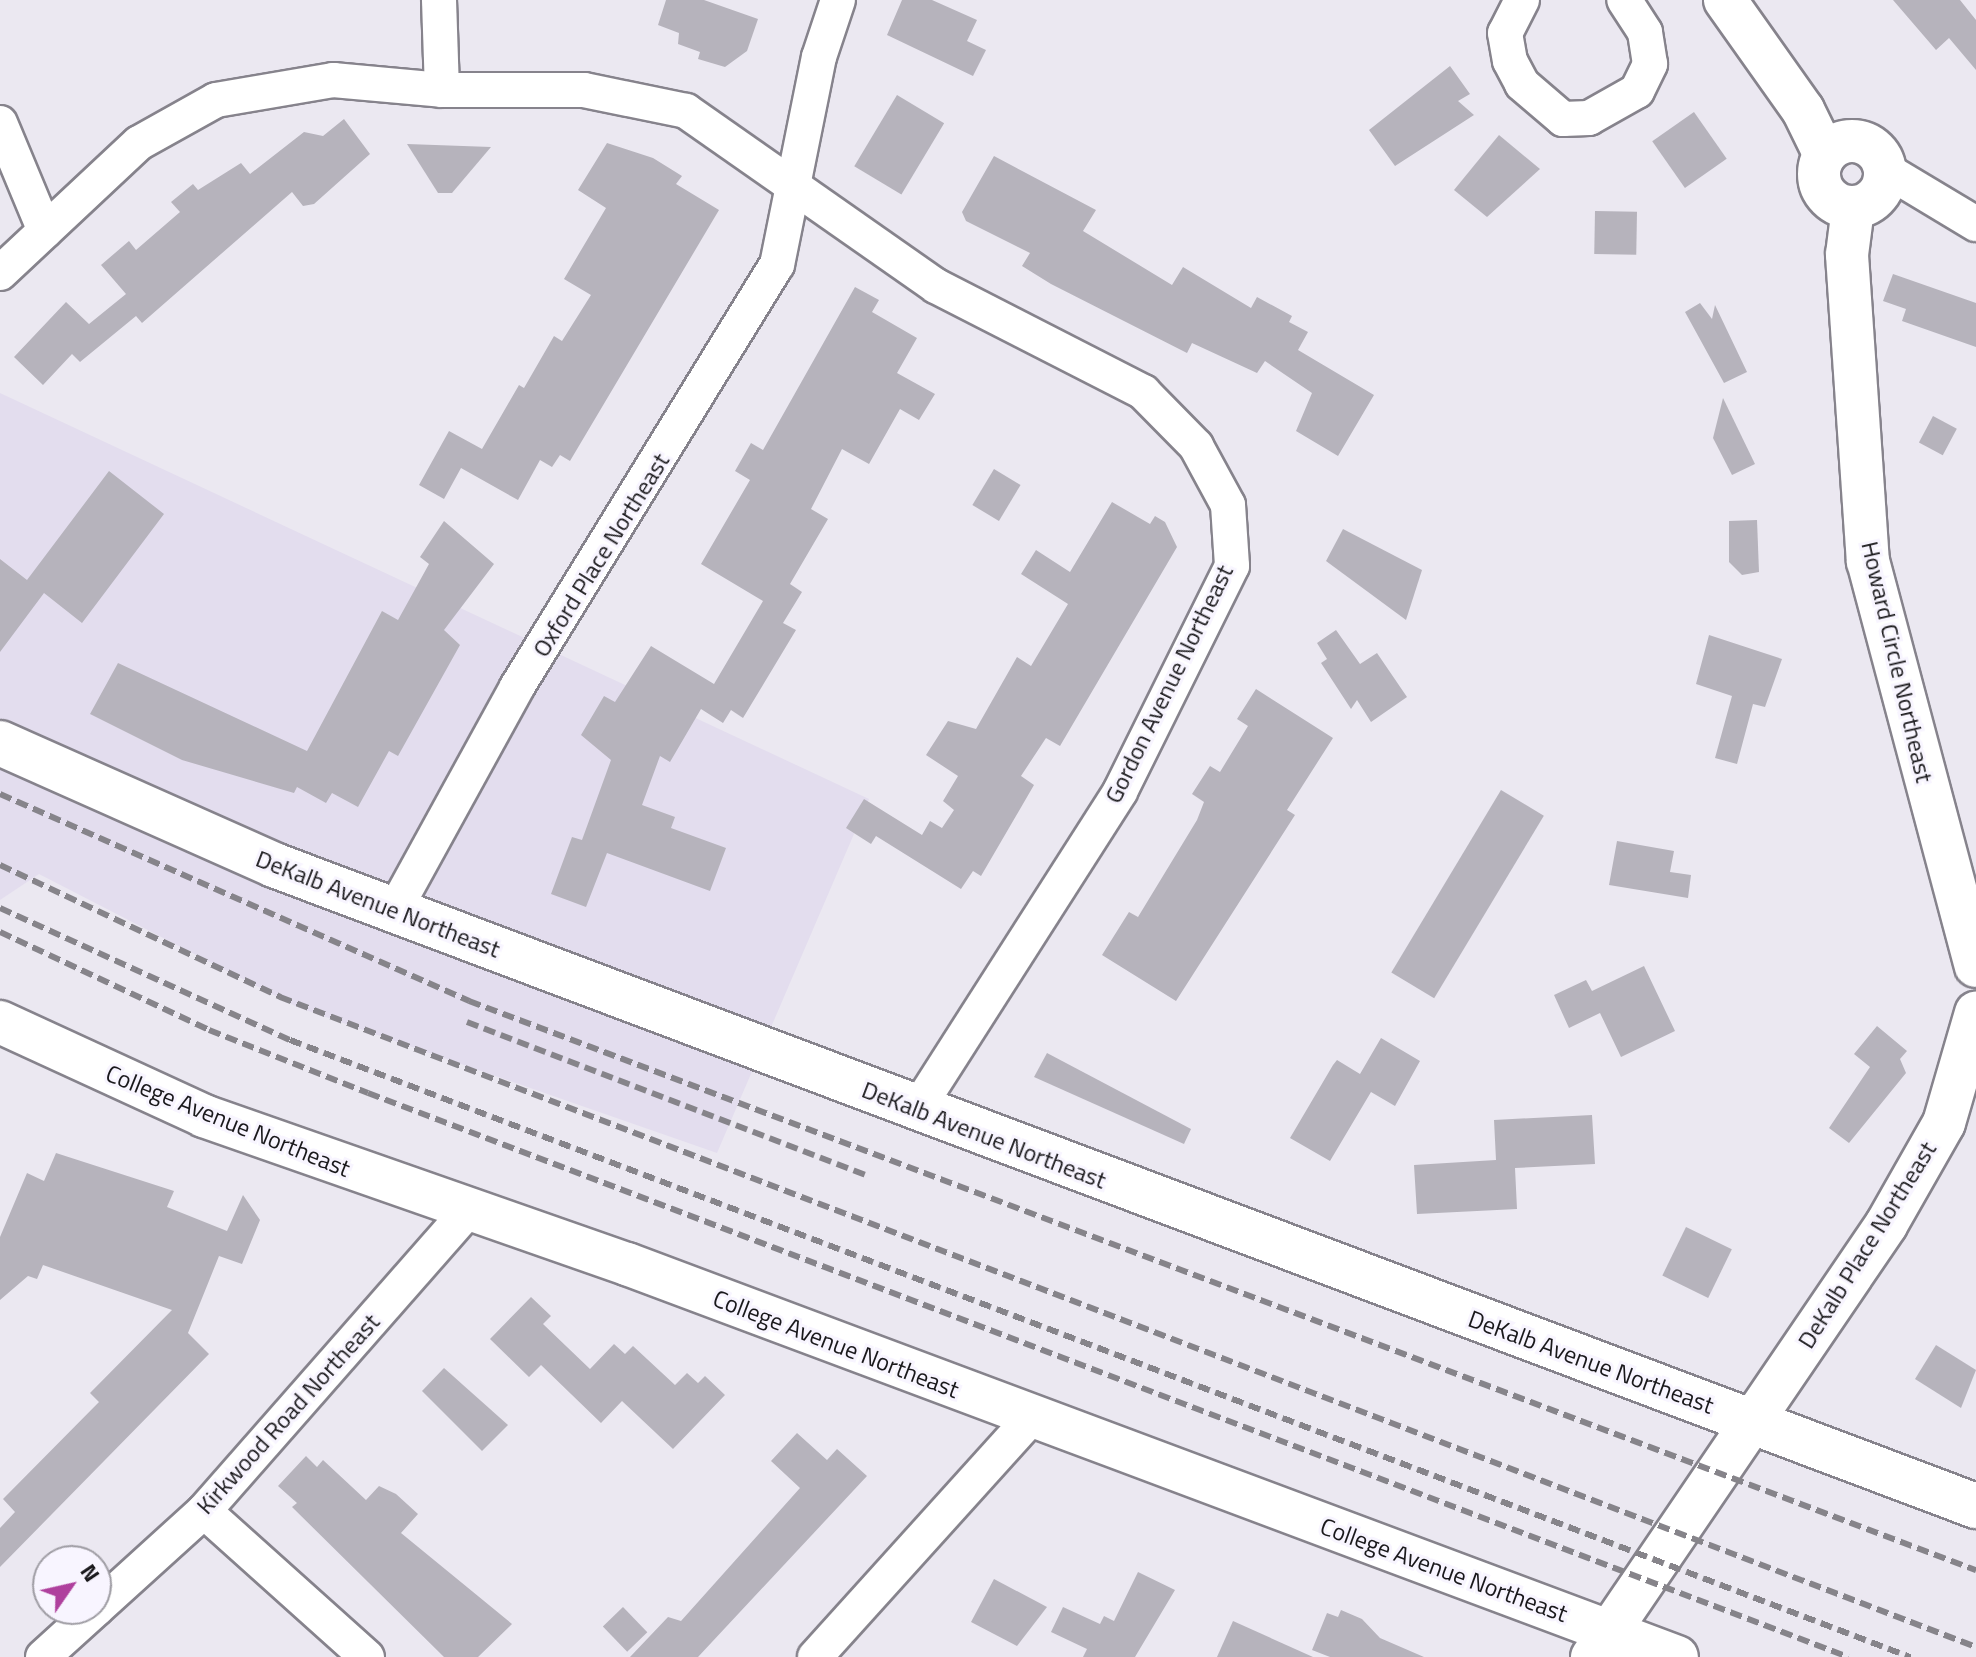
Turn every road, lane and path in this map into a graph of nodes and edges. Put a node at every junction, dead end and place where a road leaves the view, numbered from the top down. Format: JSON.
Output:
{"nodes":[{"id":1,"x":439,"y":0,"type":"edge"},
{"id":2,"x":838,"y":0,"type":"edge"},
{"id":3,"x":1522,"y":0,"type":"edge"},
{"id":4,"x":1725,"y":0,"type":"edge"},
{"id":5,"x":1635,"y":3,"type":"edge"},
{"id":6,"x":442,"y":90,"type":"junction"},
{"id":7,"x":0,"y":123,"type":"edge"},
{"id":8,"x":1836,"y":148,"type":"junction"},
{"id":9,"x":1886,"y":170,"type":"junction"},
{"id":10,"x":796,"y":195,"type":"junction"},
{"id":11,"x":1840,"y":202,"type":"junction"},
{"id":12,"x":1976,"y":224,"type":"edge"},
{"id":13,"x":45,"y":231,"type":"junction"},
{"id":14,"x":0,"y":273,"type":"edge"},
{"id":15,"x":0,"y":743,"type":"edge"},
{"id":16,"x":394,"y":911,"type":"junction"},
{"id":17,"x":1976,"y":966,"type":"edge"},
{"id":18,"x":1976,"y":1013,"type":"edge"},
{"id":19,"x":0,"y":1022,"type":"edge"},
{"id":20,"x":917,"y":1110,"type":"junction"},
{"id":21,"x":470,"y":1208,"type":"junction"},
{"id":22,"x":1030,"y":1419,"type":"junction"},
{"id":23,"x":1752,"y":1422,"type":"junction"},
{"id":24,"x":1976,"y":1506,"type":"edge"},
{"id":25,"x":204,"y":1511,"type":"junction"},
{"id":26,"x":112,"y":1594,"type":"edge"},
{"id":27,"x":78,"y":1625,"type":"edge"},
{"id":28,"x":1601,"y":1644,"type":"edge"},
{"id":29,"x":43,"y":1657,"type":"edge"},
{"id":30,"x":367,"y":1657,"type":"edge"},
{"id":31,"x":815,"y":1657,"type":"edge"},
{"id":32,"x":1677,"y":1657,"type":"edge"}],
"edges":[{"from":1,"to":6,"type":"street"},
{"from":2,"to":10,"type":"street","name":"Oxford Place Northeast"},
{"from":3,"to":5,"type":"street"},
{"from":4,"to":8,"type":"street"},
{"from":6,"to":10,"type":"street","name":"Gordon Avenue Northeast"},
{"from":6,"to":13,"type":"street","name":"Gordon Avenue Northeast"},
{"from":7,"to":13,"type":"street"},
{"from":8,"to":9,"type":"street"},
{"from":8,"to":11,"type":"street"},
{"from":9,"to":11,"type":"street"},
{"from":9,"to":12,"type":"street"},
{"from":10,"to":16,"type":"street","name":"Oxford Place Northeast"},
{"from":10,"to":20,"type":"street","name":"Gordon Avenue Northeast"},
{"from":11,"to":17,"type":"street","name":"Howard Circle Northeast"},
{"from":13,"to":14,"type":"street","name":"Gordon Avenue Northeast"},
{"from":15,"to":16,"type":"main road","name":"DeKalb Avenue Northeast"},
{"from":16,"to":20,"type":"main road","name":"DeKalb Avenue Northeast"},
{"from":18,"to":23,"type":"street","name":"DeKalb Place Northeast"},
{"from":19,"to":21,"type":"street","name":"College Avenue Northeast"},
{"from":20,"to":23,"type":"main road","name":"DeKalb Avenue Northeast"},
{"from":21,"to":22,"type":"street","name":"College Avenue Northeast"},
{"from":21,"to":25,"type":"street","name":"Kirkwood Road Northeast"},
{"from":22,"to":28,"type":"street","name":"College Avenue Northeast"},
{"from":22,"to":31,"type":"street"},
{"from":23,"to":24,"type":"main road","name":"DeKalb Avenue Northeast"},
{"from":23,"to":28,"type":"street","name":"DeKalb Place Northeast"},
{"from":25,"to":26,"type":"street","name":"Kirkwood Road Northeast"},
{"from":25,"to":30,"type":"street"},
{"from":27,"to":29,"type":"street","name":"Kirkwood Road Northeast"},
{"from":28,"to":32,"type":"street","name":"College Avenue Northeast"}]}
